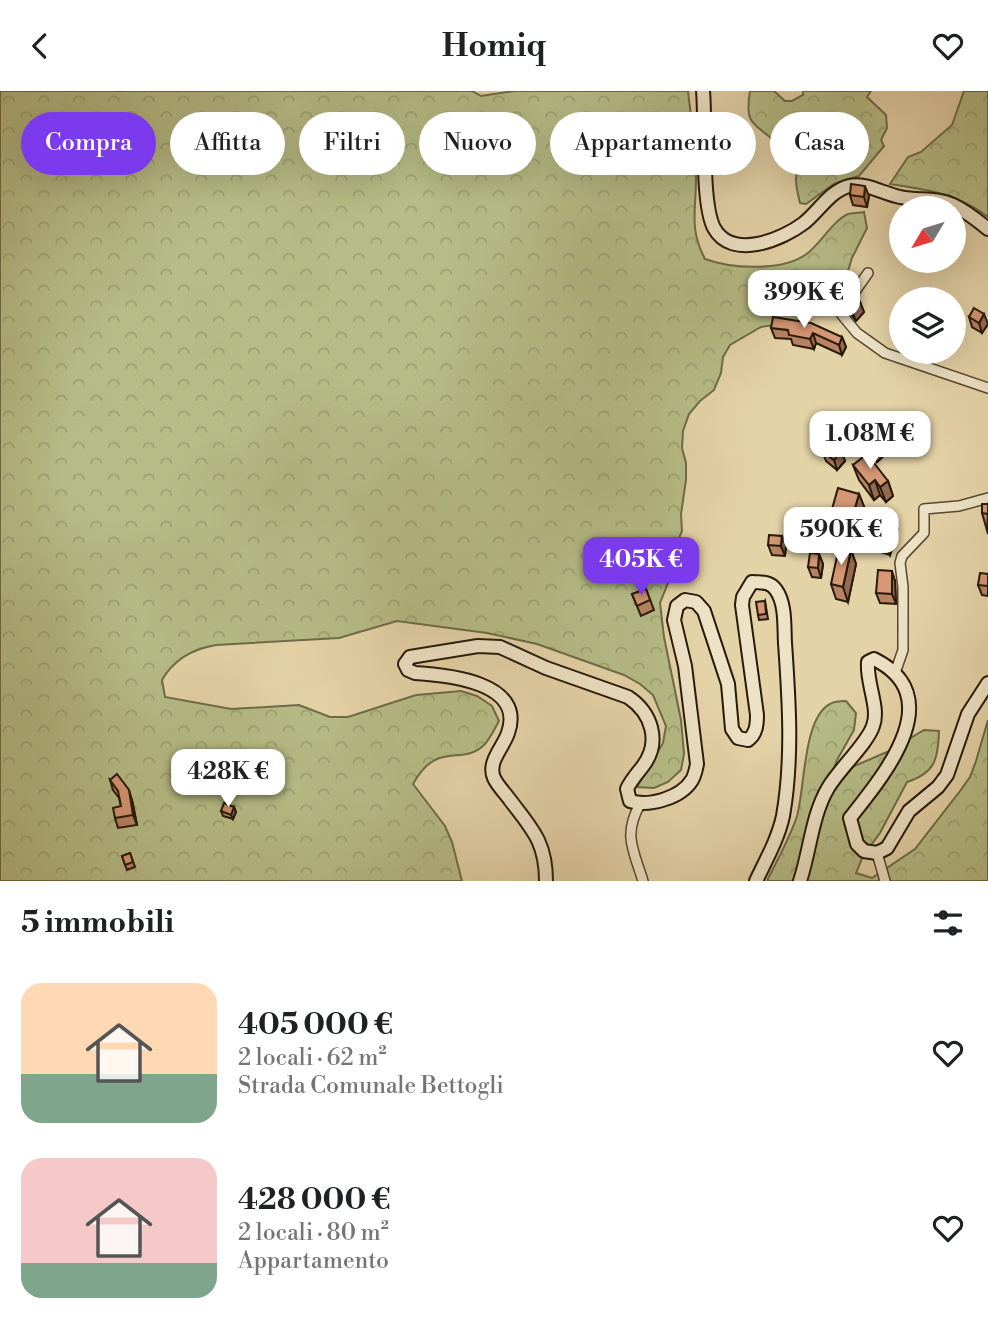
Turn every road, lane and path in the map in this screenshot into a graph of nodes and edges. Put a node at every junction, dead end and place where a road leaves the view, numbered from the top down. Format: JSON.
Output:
{"nodes":[{"id":1,"x":703,"y":91,"type":"edge"},
{"id":2,"x":988,"y":229,"type":"edge"},
{"id":3,"x":868,"y":273,"type":"dead end"},
{"id":4,"x":988,"y":388,"type":"edge"},
{"id":5,"x":988,"y":498,"type":"edge"},
{"id":6,"x":895,"y":673,"type":"junction"},
{"id":7,"x":988,"y":683,"type":"edge"},
{"id":8,"x":640,"y":804,"type":"junction"},
{"id":9,"x":877,"y":853,"type":"junction"},
{"id":10,"x":546,"y":881,"type":"edge"},
{"id":11,"x":643,"y":881,"type":"edge"},
{"id":12,"x":756,"y":881,"type":"edge"},
{"id":13,"x":800,"y":881,"type":"edge"},
{"id":14,"x":885,"y":881,"type":"edge"}],
"edges":[{"from":1,"to":2,"type":"street"},
{"from":3,"to":4,"type":"street"},
{"from":5,"to":6,"type":"street"},
{"from":6,"to":9,"type":"street"},
{"from":6,"to":13,"type":"street"},
{"from":7,"to":9,"type":"street"},
{"from":8,"to":10,"type":"street"},
{"from":8,"to":11,"type":"street"},
{"from":8,"to":12,"type":"street"},
{"from":9,"to":14,"type":"street"}]}
